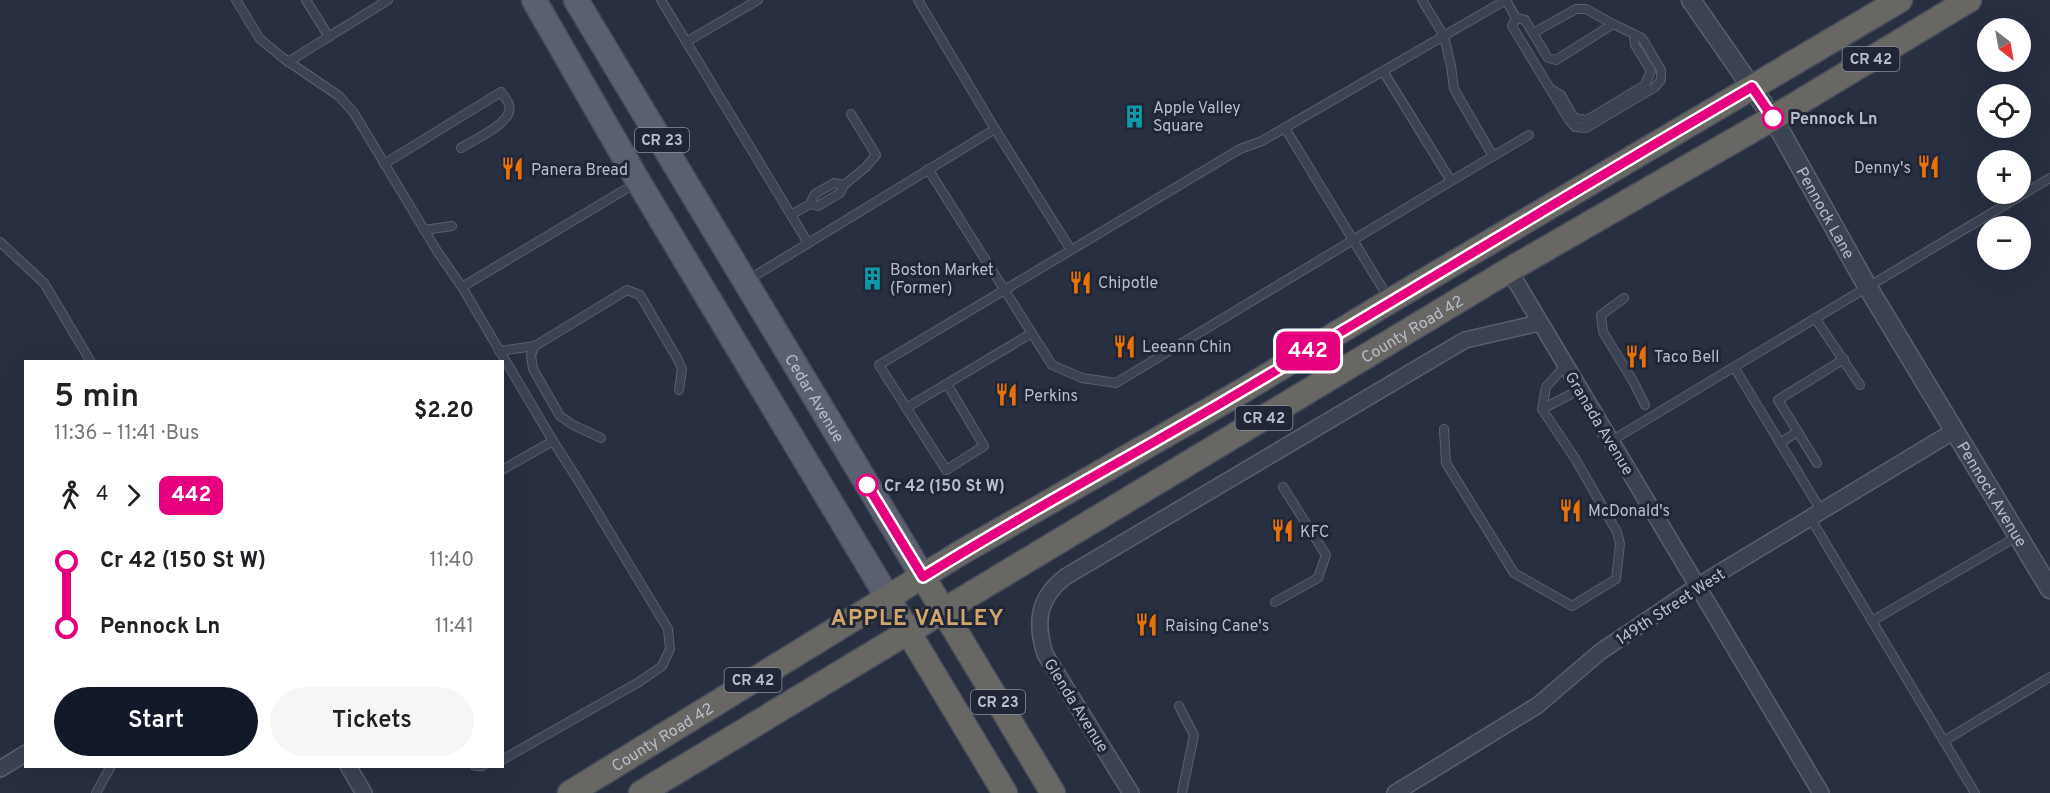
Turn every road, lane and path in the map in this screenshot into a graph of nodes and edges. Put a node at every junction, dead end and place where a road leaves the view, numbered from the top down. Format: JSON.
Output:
{"nodes":[{"id":1,"x":236,"y":0,"type":"edge"},
{"id":2,"x":306,"y":0,"type":"edge"},
{"id":3,"x":388,"y":0,"type":"edge"},
{"id":4,"x":534,"y":0,"type":"edge"},
{"id":5,"x":576,"y":0,"type":"edge"},
{"id":6,"x":661,"y":0,"type":"edge"},
{"id":7,"x":758,"y":0,"type":"edge"},
{"id":8,"x":918,"y":0,"type":"edge"},
{"id":9,"x":1422,"y":0,"type":"edge"},
{"id":10,"x":1506,"y":0,"type":"edge"},
{"id":11,"x":1691,"y":0,"type":"edge"},
{"id":12,"x":1900,"y":0,"type":"edge"},
{"id":13,"x":1969,"y":0,"type":"edge"},
{"id":14,"x":1516,"y":18,"type":"junction"},
{"id":15,"x":1613,"y":24,"type":"junction"},
{"id":16,"x":1533,"y":33,"type":"junction"},
{"id":17,"x":1634,"y":35,"type":"junction"},
{"id":18,"x":1444,"y":36,"type":"junction"},
{"id":19,"x":329,"y":37,"type":"junction"},
{"id":20,"x":686,"y":42,"type":"junction"},
{"id":21,"x":288,"y":62,"type":"junction"},
{"id":22,"x":1383,"y":71,"type":"junction"},
{"id":23,"x":1752,"y":87,"type":"junction"},
{"id":24,"x":1550,"y":88,"type":"junction"},
{"id":25,"x":851,"y":114,"type":"dead end"},
{"id":26,"x":1773,"y":118,"type":"junction"},
{"id":27,"x":1285,"y":128,"type":"junction"},
{"id":28,"x":995,"y":129,"type":"junction"},
{"id":29,"x":1529,"y":135,"type":"dead end"},
{"id":30,"x":461,"y":148,"type":"dead end"},
{"id":31,"x":1493,"y":156,"type":"junction"},
{"id":32,"x":384,"y":164,"type":"junction"},
{"id":33,"x":928,"y":169,"type":"junction"},
{"id":34,"x":2050,"y":178,"type":"edge"},
{"id":35,"x":638,"y":181,"type":"junction"},
{"id":36,"x":1451,"y":181,"type":"junction"},
{"id":37,"x":791,"y":215,"type":"junction"},
{"id":38,"x":452,"y":226,"type":"dead end"},
{"id":39,"x":424,"y":230,"type":"junction"},
{"id":40,"x":1353,"y":239,"type":"junction"},
{"id":41,"x":0,"y":242,"type":"edge"},
{"id":42,"x":808,"y":243,"type":"junction"},
{"id":43,"x":1071,"y":249,"type":"junction"},
{"id":44,"x":1509,"y":270,"type":"junction"},
{"id":45,"x":747,"y":281,"type":"junction"},
{"id":46,"x":1867,"y":286,"type":"junction"},
{"id":47,"x":462,"y":287,"type":"junction"},
{"id":48,"x":1004,"y":290,"type":"junction"},
{"id":49,"x":1624,"y":298,"type":"dead end"},
{"id":50,"x":1390,"y":301,"type":"junction"},
{"id":51,"x":1815,"y":318,"type":"junction"},
{"id":52,"x":1539,"y":324,"type":"junction"},
{"id":53,"x":1032,"y":333,"type":"junction"},
{"id":54,"x":535,"y":346,"type":"junction"},
{"id":55,"x":499,"y":351,"type":"junction"},
{"id":56,"x":1844,"y":359,"type":"junction"},
{"id":57,"x":90,"y":360,"type":"edge"},
{"id":58,"x":1566,"y":366,"type":"junction"},
{"id":59,"x":1734,"y":367,"type":"junction"},
{"id":60,"x":947,"y":384,"type":"junction"},
{"id":61,"x":1860,"y":384,"type":"dead end"},
{"id":62,"x":679,"y":390,"type":"dead end"},
{"id":63,"x":1579,"y":390,"type":"junction"},
{"id":64,"x":1645,"y":405,"type":"dead end"},
{"id":65,"x":906,"y":408,"type":"junction"},
{"id":66,"x":1542,"y":409,"type":"junction"},
{"id":67,"x":1444,"y":429,"type":"dead end"},
{"id":68,"x":1954,"y":431,"type":"junction"},
{"id":69,"x":1797,"y":432,"type":"junction"},
{"id":70,"x":601,"y":438,"type":"dead end"},
{"id":71,"x":553,"y":441,"type":"junction"},
{"id":72,"x":1611,"y":441,"type":"junction"},
{"id":73,"x":1780,"y":443,"type":"junction"},
{"id":74,"x":1817,"y":463,"type":"dead end"},
{"id":75,"x":504,"y":469,"type":"edge"},
{"id":76,"x":1283,"y":487,"type":"dead end"},
{"id":77,"x":1817,"y":515,"type":"junction"},
{"id":78,"x":2018,"y":536,"type":"junction"},
{"id":79,"x":923,"y":577,"type":"junction"},
{"id":80,"x":1699,"y":585,"type":"junction"},
{"id":81,"x":2050,"y":589,"type":"edge"},
{"id":82,"x":888,"y":598,"type":"junction"},
{"id":83,"x":1275,"y":602,"type":"dead end"},
{"id":84,"x":944,"y":611,"type":"junction"},
{"id":85,"x":1872,"y":621,"type":"junction"},
{"id":86,"x":907,"y":632,"type":"junction"},
{"id":87,"x":2050,"y":677,"type":"edge"},
{"id":88,"x":1179,"y":705,"type":"dead end"},
{"id":89,"x":1944,"y":741,"type":"junction"},
{"id":90,"x":24,"y":754,"type":"edge"},
{"id":91,"x":504,"y":759,"type":"edge"},
{"id":92,"x":110,"y":768,"type":"edge"},
{"id":93,"x":349,"y":768,"type":"edge"},
{"id":94,"x":0,"y":769,"type":"edge"},
{"id":95,"x":96,"y":793,"type":"edge"},
{"id":96,"x":364,"y":793,"type":"edge"},
{"id":97,"x":570,"y":793,"type":"edge"},
{"id":98,"x":641,"y":793,"type":"edge"},
{"id":99,"x":1005,"y":793,"type":"edge"},
{"id":100,"x":1053,"y":793,"type":"edge"},
{"id":101,"x":1131,"y":793,"type":"edge"},
{"id":102,"x":1182,"y":793,"type":"edge"},
{"id":103,"x":1395,"y":793,"type":"edge"},
{"id":104,"x":1821,"y":793,"type":"edge"},
{"id":105,"x":1975,"y":793,"type":"edge"}],
"edges":[{"from":1,"to":21,"type":"lane"},
{"from":2,"to":19,"type":"lane"},
{"from":3,"to":19,"type":"lane"},
{"from":4,"to":35,"type":"main road","number":"CR 23"},
{"from":5,"to":45,"type":"main road","name":"Cedar Avenue","number":"CR 23"},
{"from":6,"to":20,"type":"lane"},
{"from":7,"to":20,"type":"lane"},
{"from":8,"to":28,"type":"lane"},
{"from":9,"to":18,"type":"lane"},
{"from":10,"to":14,"type":"lane"},
{"from":10,"to":18,"type":"lane"},
{"from":11,"to":23,"type":"street","name":"Pennock Lane"},
{"from":12,"to":23,"type":"highway","name":"County Road 42","number":"CR 42"},
{"from":13,"to":26,"type":"highway","name":"County Road 42","number":"CR 42"},
{"from":14,"to":16,"type":"lane"},
{"from":14,"to":24,"type":"lane"},
{"from":15,"to":16,"type":"lane"},
{"from":15,"to":16,"type":"lane"},
{"from":15,"to":17,"type":"lane"},
{"from":17,"to":24,"type":"lane"},
{"from":17,"to":24,"type":"lane"},
{"from":18,"to":22,"type":"lane"},
{"from":18,"to":31,"type":"lane"},
{"from":19,"to":21,"type":"lane"},
{"from":20,"to":37,"type":"lane"},
{"from":21,"to":32,"type":"lane"},
{"from":22,"to":27,"type":"lane"},
{"from":22,"to":36,"type":"lane"},
{"from":23,"to":26,"type":"street","name":"Pennock Lane"},
{"from":23,"to":50,"type":"highway","name":"County Road 42","number":"CR 42"},
{"from":25,"to":37,"type":"lane"},
{"from":26,"to":44,"type":"highway","name":"County Road 42","number":"CR 42"},
{"from":26,"to":46,"type":"street","name":"Pennock Lane"},
{"from":27,"to":40,"type":"lane"},
{"from":27,"to":43,"type":"lane"},
{"from":28,"to":33,"type":"lane"},
{"from":28,"to":43,"type":"lane"},
{"from":29,"to":31,"type":"lane"},
{"from":30,"to":32,"type":"lane"},
{"from":31,"to":36,"type":"lane"},
{"from":32,"to":39,"type":"lane"},
{"from":33,"to":42,"type":"lane"},
{"from":33,"to":48,"type":"lane"},
{"from":34,"to":46,"type":"lane"},
{"from":35,"to":47,"type":"lane"},
{"from":35,"to":82,"type":"main road","number":"CR 23"},
{"from":36,"to":40,"type":"lane"},
{"from":37,"to":42,"type":"lane"},
{"from":38,"to":39,"type":"lane"},
{"from":39,"to":47,"type":"lane"},
{"from":40,"to":50,"type":"lane"},
{"from":40,"to":53,"type":"lane"},
{"from":41,"to":57,"type":"lane"},
{"from":42,"to":45,"type":"lane"},
{"from":43,"to":48,"type":"lane"},
{"from":44,"to":52,"type":"street","name":"Granada Avenue"},
{"from":44,"to":84,"type":"highway","name":"County Road 42","number":"CR 42"},
{"from":45,"to":79,"type":"main road","name":"Cedar Avenue","number":"CR 23"},
{"from":46,"to":51,"type":"lane"},
{"from":46,"to":68,"type":"street","name":"Pennock Lane"},
{"from":47,"to":55,"type":"lane"},
{"from":48,"to":53,"type":"lane"},
{"from":48,"to":65,"type":"lane"},
{"from":49,"to":64,"type":"lane"},
{"from":50,"to":79,"type":"highway","name":"County Road 42","number":"CR 42"},
{"from":51,"to":56,"type":"lane"},
{"from":51,"to":59,"type":"lane"},
{"from":52,"to":58,"type":"street","name":"Granada Avenue"},
{"from":52,"to":101,"type":"street","name":"Glenda Avenue"},
{"from":53,"to":60,"type":"lane"},
{"from":54,"to":55,"type":"lane"},
{"from":54,"to":62,"type":"lane"},
{"from":54,"to":70,"type":"lane"},
{"from":55,"to":71,"type":"lane"},
{"from":56,"to":61,"type":"lane"},
{"from":56,"to":69,"type":"lane"},
{"from":58,"to":63,"type":"street","name":"Granada Avenue"},
{"from":58,"to":66,"type":"lane"},
{"from":59,"to":72,"type":"lane"},
{"from":59,"to":73,"type":"lane"},
{"from":60,"to":65,"type":"lane"},
{"from":60,"to":65,"type":"lane"},
{"from":63,"to":66,"type":"lane"},
{"from":63,"to":72,"type":"street","name":"Granada Avenue"},
{"from":66,"to":67,"type":"lane"},
{"from":68,"to":77,"type":"street","name":"149th Street West"},
{"from":68,"to":78,"type":"street","name":"Pennock Avenue"},
{"from":69,"to":73,"type":"lane"},
{"from":69,"to":74,"type":"lane"},
{"from":71,"to":75,"type":"lane"},
{"from":71,"to":91,"type":"lane"},
{"from":72,"to":80,"type":"street","name":"Granada Avenue"},
{"from":73,"to":77,"type":"lane"},
{"from":76,"to":83,"type":"lane"},
{"from":77,"to":80,"type":"street","name":"149th Street West"},
{"from":77,"to":85,"type":"lane"},
{"from":78,"to":81,"type":"street","name":"Pennock Avenue"},
{"from":78,"to":85,"type":"lane"},
{"from":79,"to":82,"type":"highway","name":"County Road 42","number":"CR 42"},
{"from":79,"to":84,"type":"highway","name":"Cedar Avenue","number":"CR 23"},
{"from":80,"to":103,"type":"street","name":"149th Street West"},
{"from":80,"to":104,"type":"street","name":"Granada Avenue"},
{"from":82,"to":86,"type":"highway","number":"CR 23"},
{"from":82,"to":97,"type":"highway","name":"County Road 42","number":"CR 42"},
{"from":84,"to":86,"type":"highway","name":"County Road 42","number":"CR 42"},
{"from":84,"to":100,"type":"highway","name":"Cedar Avenue","number":"CR 23"},
{"from":85,"to":89,"type":"lane"},
{"from":86,"to":98,"type":"highway","name":"County Road 42","number":"CR 42"},
{"from":86,"to":99,"type":"highway","number":"CR 23"},
{"from":87,"to":89,"type":"lane"},
{"from":88,"to":102,"type":"lane"},
{"from":89,"to":105,"type":"lane"},
{"from":90,"to":94,"type":"street"},
{"from":92,"to":95,"type":"lane"},
{"from":93,"to":96,"type":"street"}]}
